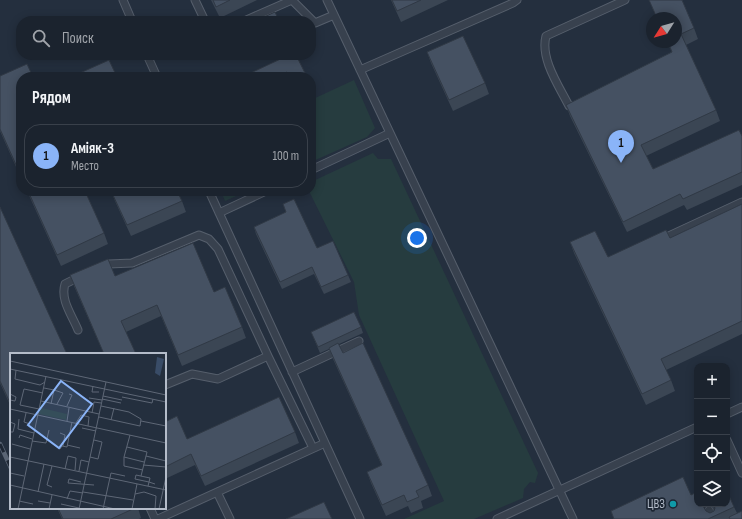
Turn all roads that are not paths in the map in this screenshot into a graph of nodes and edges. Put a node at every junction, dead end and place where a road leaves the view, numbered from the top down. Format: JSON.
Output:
{"nodes":[{"id":1,"x":122,"y":0,"type":"edge"},
{"id":2,"x":195,"y":0,"type":"edge"},
{"id":3,"x":327,"y":0,"type":"edge"},
{"id":4,"x":517,"y":0,"type":"edge"},
{"id":5,"x":625,"y":0,"type":"edge"},
{"id":6,"x":334,"y":15,"type":"junction"},
{"id":7,"x":130,"y":16,"type":"edge"},
{"id":8,"x":203,"y":16,"type":"edge"},
{"id":9,"x":255,"y":16,"type":"edge"},
{"id":10,"x":308,"y":16,"type":"edge"},
{"id":11,"x":316,"y":23,"type":"edge"},
{"id":12,"x":149,"y":60,"type":"edge"},
{"id":13,"x":360,"y":70,"type":"junction"},
{"id":14,"x":155,"y":72,"type":"edge"},
{"id":15,"x":568,"y":106,"type":"edge"},
{"id":16,"x":390,"y":133,"type":"junction"},
{"id":17,"x":316,"y":168,"type":"edge"},
{"id":18,"x":211,"y":196,"type":"edge"},
{"id":19,"x":256,"y":196,"type":"edge"},
{"id":20,"x":742,"y":202,"type":"edge"},
{"id":21,"x":219,"y":214,"type":"junction"},
{"id":22,"x":652,"y":243,"type":"edge"},
{"id":23,"x":97,"y":270,"type":"edge"},
{"id":24,"x":84,"y":275,"type":"edge"},
{"id":25,"x":78,"y":330,"type":"dead end"},
{"id":26,"x":359,"y":341,"type":"dead end"},
{"id":27,"x":268,"y":356,"type":"junction"},
{"id":28,"x":292,"y":372,"type":"junction"},
{"id":29,"x":166,"y":385,"type":"edge"},
{"id":30,"x":742,"y":407,"type":"edge"},
{"id":31,"x":730,"y":413,"type":"edge"},
{"id":32,"x":694,"y":428,"type":"edge"},
{"id":33,"x":325,"y":443,"type":"junction"},
{"id":34,"x":730,"y":447,"type":"edge"},
{"id":35,"x":313,"y":448,"type":"junction"},
{"id":36,"x":742,"y":473,"type":"edge"},
{"id":37,"x":560,"y":490,"type":"junction"},
{"id":38,"x":217,"y":492,"type":"junction"},
{"id":39,"x":150,"y":509,"type":"edge"},
{"id":40,"x":709,"y":510,"type":"dead end"},
{"id":41,"x":154,"y":519,"type":"edge"},
{"id":42,"x":158,"y":519,"type":"edge"},
{"id":43,"x":230,"y":519,"type":"edge"},
{"id":44,"x":360,"y":519,"type":"edge"},
{"id":45,"x":497,"y":519,"type":"edge"},
{"id":46,"x":573,"y":519,"type":"edge"},
{"id":47,"x":714,"y":519,"type":"edge"}],
"edges":[{"from":1,"to":7,"type":"lane"},
{"from":2,"to":8,"type":"lane"},
{"from":3,"to":6,"type":"lane"},
{"from":4,"to":13,"type":"lane"},
{"from":5,"to":15,"type":"lane"},
{"from":6,"to":11,"type":"lane"},
{"from":6,"to":13,"type":"lane"},
{"from":9,"to":10,"type":"lane"},
{"from":12,"to":14,"type":"lane"},
{"from":13,"to":16,"type":"lane"},
{"from":16,"to":17,"type":"lane"},
{"from":16,"to":37,"type":"lane"},
{"from":18,"to":21,"type":"lane"},
{"from":19,"to":21,"type":"lane"},
{"from":20,"to":22,"type":"lane"},
{"from":21,"to":28,"type":"lane"},
{"from":23,"to":27,"type":"lane"},
{"from":24,"to":25,"type":"lane"},
{"from":26,"to":28,"type":"lane"},
{"from":27,"to":29,"type":"lane"},
{"from":27,"to":35,"type":"lane"},
{"from":28,"to":33,"type":"lane"},
{"from":30,"to":31,"type":"lane"},
{"from":32,"to":37,"type":"lane"},
{"from":33,"to":35,"type":"lane"},
{"from":33,"to":44,"type":"lane"},
{"from":34,"to":36,"type":"lane"},
{"from":35,"to":38,"type":"lane"},
{"from":37,"to":45,"type":"lane"},
{"from":37,"to":46,"type":"lane"},
{"from":38,"to":42,"type":"lane"},
{"from":38,"to":43,"type":"lane"},
{"from":39,"to":41,"type":"lane"},
{"from":40,"to":47,"type":"lane"}]}
